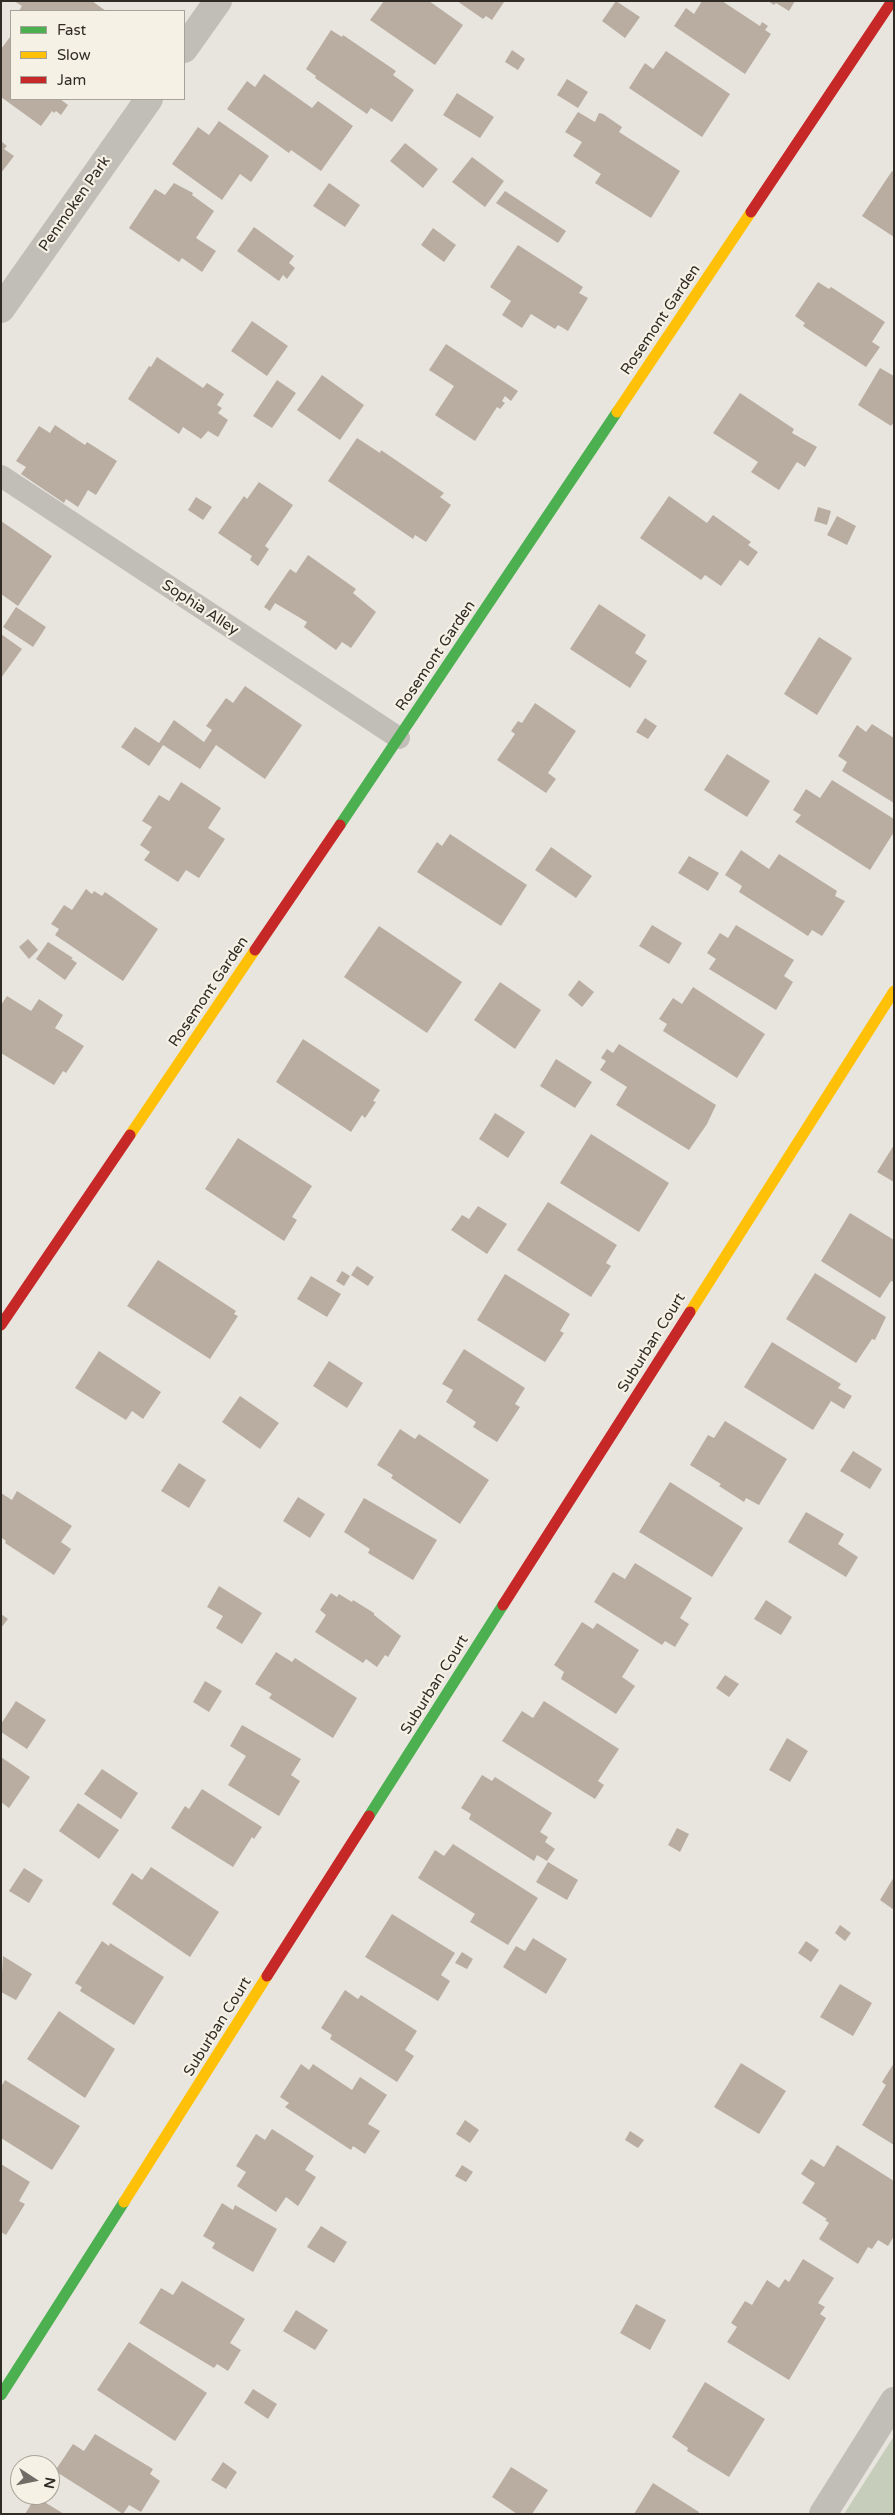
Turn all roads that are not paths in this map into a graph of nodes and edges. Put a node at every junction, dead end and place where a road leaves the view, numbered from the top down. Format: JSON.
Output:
{"nodes":[{"id":1,"x":218,"y":1,"type":"edge"},
{"id":2,"x":892,"y":1,"type":"edge"},
{"id":3,"x":185,"y":48,"type":"edge"},
{"id":4,"x":148,"y":100,"type":"edge"},
{"id":5,"x":1,"y":309,"type":"edge"},
{"id":6,"x":1,"y":476,"type":"edge"},
{"id":7,"x":399,"y":738,"type":"junction"},
{"id":8,"x":894,"y":991,"type":"edge"},
{"id":9,"x":1,"y":1325,"type":"edge"},
{"id":10,"x":1,"y":2395,"type":"edge"},
{"id":11,"x":894,"y":2401,"type":"edge"},
{"id":12,"x":822,"y":2514,"type":"edge"}],
"edges":[{"from":1,"to":3,"type":"street"},
{"from":2,"to":7,"type":"street","name":"Rosemont Garden"},
{"from":4,"to":5,"type":"street","name":"Penmoken Park"},
{"from":6,"to":7,"type":"lane","name":"Sophia Alley"},
{"from":7,"to":9,"type":"street","name":"Rosemont Garden"},
{"from":8,"to":10,"type":"street","name":"Suburban Court"},
{"from":11,"to":12,"type":"street"}]}
